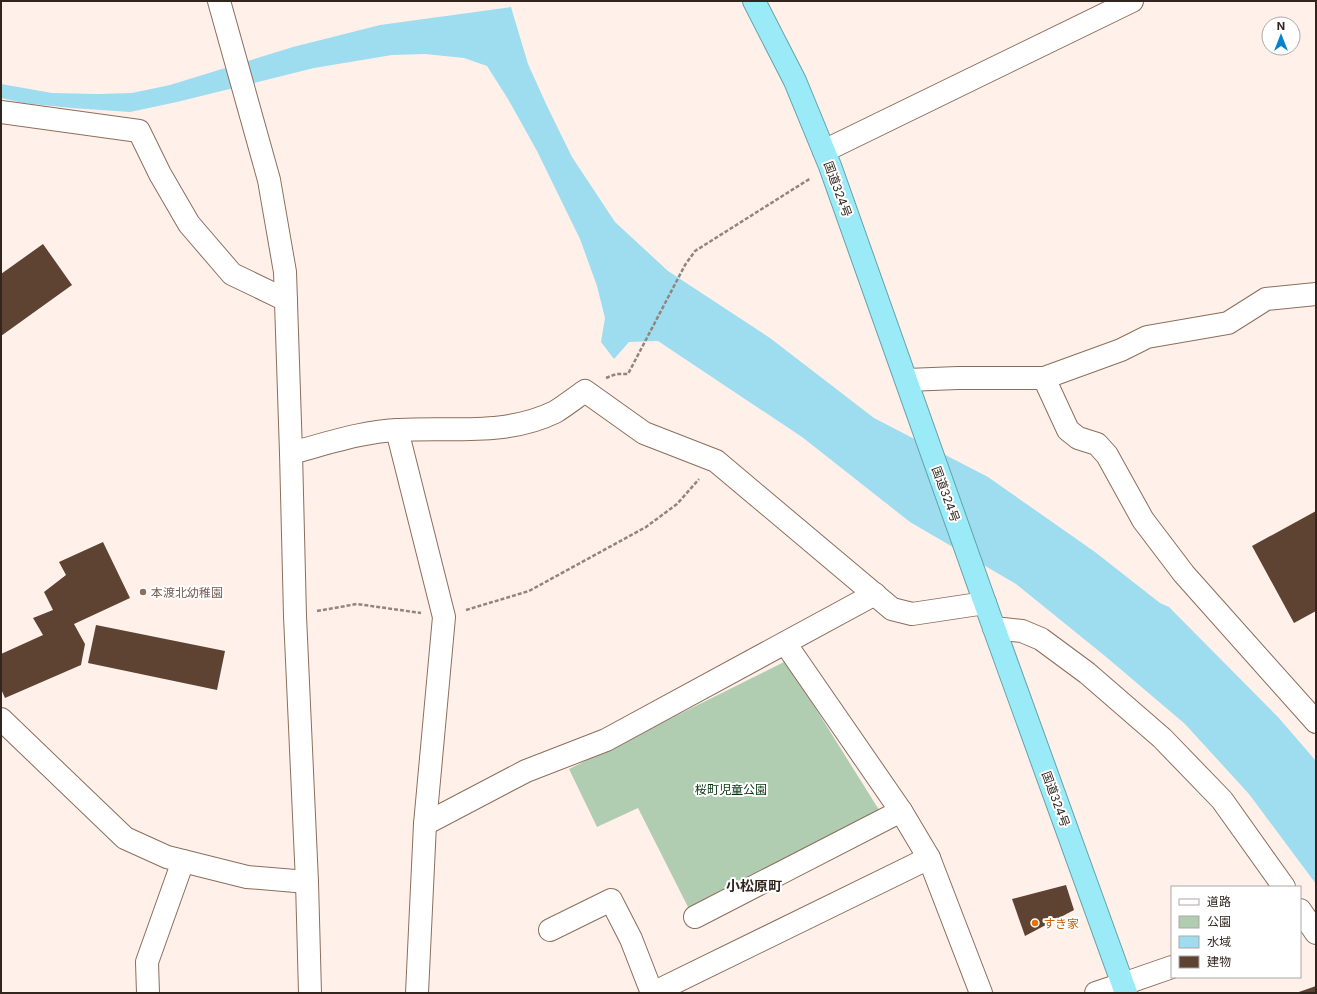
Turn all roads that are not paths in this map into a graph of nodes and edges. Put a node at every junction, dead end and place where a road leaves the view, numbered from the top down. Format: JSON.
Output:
{"nodes":[{"id":1,"x":219,"y":1,"type":"edge"},
{"id":2,"x":754,"y":1,"type":"edge"},
{"id":3,"x":1132,"y":1,"type":"edge"},
{"id":4,"x":1,"y":112,"type":"edge"},
{"id":5,"x":827,"y":158,"type":"junction"},
{"id":6,"x":1316,"y":294,"type":"edge"},
{"id":7,"x":286,"y":300,"type":"junction"},
{"id":8,"x":1044,"y":378,"type":"junction"},
{"id":9,"x":906,"y":380,"type":"junction"},
{"id":10,"x":397,"y":430,"type":"junction"},
{"id":11,"x":291,"y":453,"type":"junction"},
{"id":12,"x":875,"y":594,"type":"junction"},
{"id":13,"x":982,"y":596,"type":"junction"},
{"id":14,"x":994,"y":628,"type":"junction"},
{"id":15,"x":785,"y":643,"type":"junction"},
{"id":16,"x":1,"y":718,"type":"edge"},
{"id":17,"x":1316,"y":722,"type":"edge"},
{"id":18,"x":901,"y":811,"type":"junction"},
{"id":19,"x":425,"y":824,"type":"junction"},
{"id":20,"x":928,"y":858,"type":"junction"},
{"id":21,"x":183,"y":861,"type":"junction"},
{"id":22,"x":307,"y":882,"type":"junction"},
{"id":23,"x":1283,"y":886,"type":"edge"},
{"id":24,"x":696,"y":917,"type":"dead end"},
{"id":25,"x":550,"y":930,"type":"dead end"},
{"id":26,"x":1171,"y":967,"type":"edge"},
{"id":27,"x":1125,"y":988,"type":"edge"},
{"id":28,"x":148,"y":993,"type":"edge"},
{"id":29,"x":310,"y":993,"type":"edge"},
{"id":30,"x":416,"y":993,"type":"edge"},
{"id":31,"x":653,"y":993,"type":"edge"},
{"id":32,"x":981,"y":993,"type":"edge"},
{"id":33,"x":1096,"y":993,"type":"edge"}],
"edges":[{"from":1,"to":7,"type":"street"},
{"from":2,"to":5,"type":"highway","name":"国道324号"},
{"from":3,"to":5,"type":"street"},
{"from":4,"to":7,"type":"street"},
{"from":5,"to":9,"type":"highway","name":"国道324号"},
{"from":6,"to":8,"type":"street"},
{"from":7,"to":11,"type":"street"},
{"from":8,"to":9,"type":"street"},
{"from":8,"to":17,"type":"street"},
{"from":9,"to":13,"type":"highway","name":"国道324号"},
{"from":10,"to":11,"type":"street"},
{"from":10,"to":12,"type":"street"},
{"from":10,"to":19,"type":"street"},
{"from":11,"to":22,"type":"street"},
{"from":12,"to":13,"type":"street"},
{"from":12,"to":15,"type":"street"},
{"from":13,"to":14,"type":"highway","name":"国道324号"},
{"from":14,"to":23,"type":"street"},
{"from":14,"to":27,"type":"highway","name":"国道324号"},
{"from":15,"to":18,"type":"street"},
{"from":15,"to":19,"type":"street"},
{"from":16,"to":21,"type":"street"},
{"from":18,"to":20,"type":"street"},
{"from":18,"to":24,"type":"street"},
{"from":19,"to":30,"type":"street"},
{"from":20,"to":31,"type":"street"},
{"from":20,"to":32,"type":"street"},
{"from":21,"to":22,"type":"street"},
{"from":21,"to":28,"type":"street"},
{"from":22,"to":29,"type":"street"},
{"from":25,"to":31,"type":"street"},
{"from":26,"to":27,"type":"street"},
{"from":27,"to":33,"type":"street"}]}
